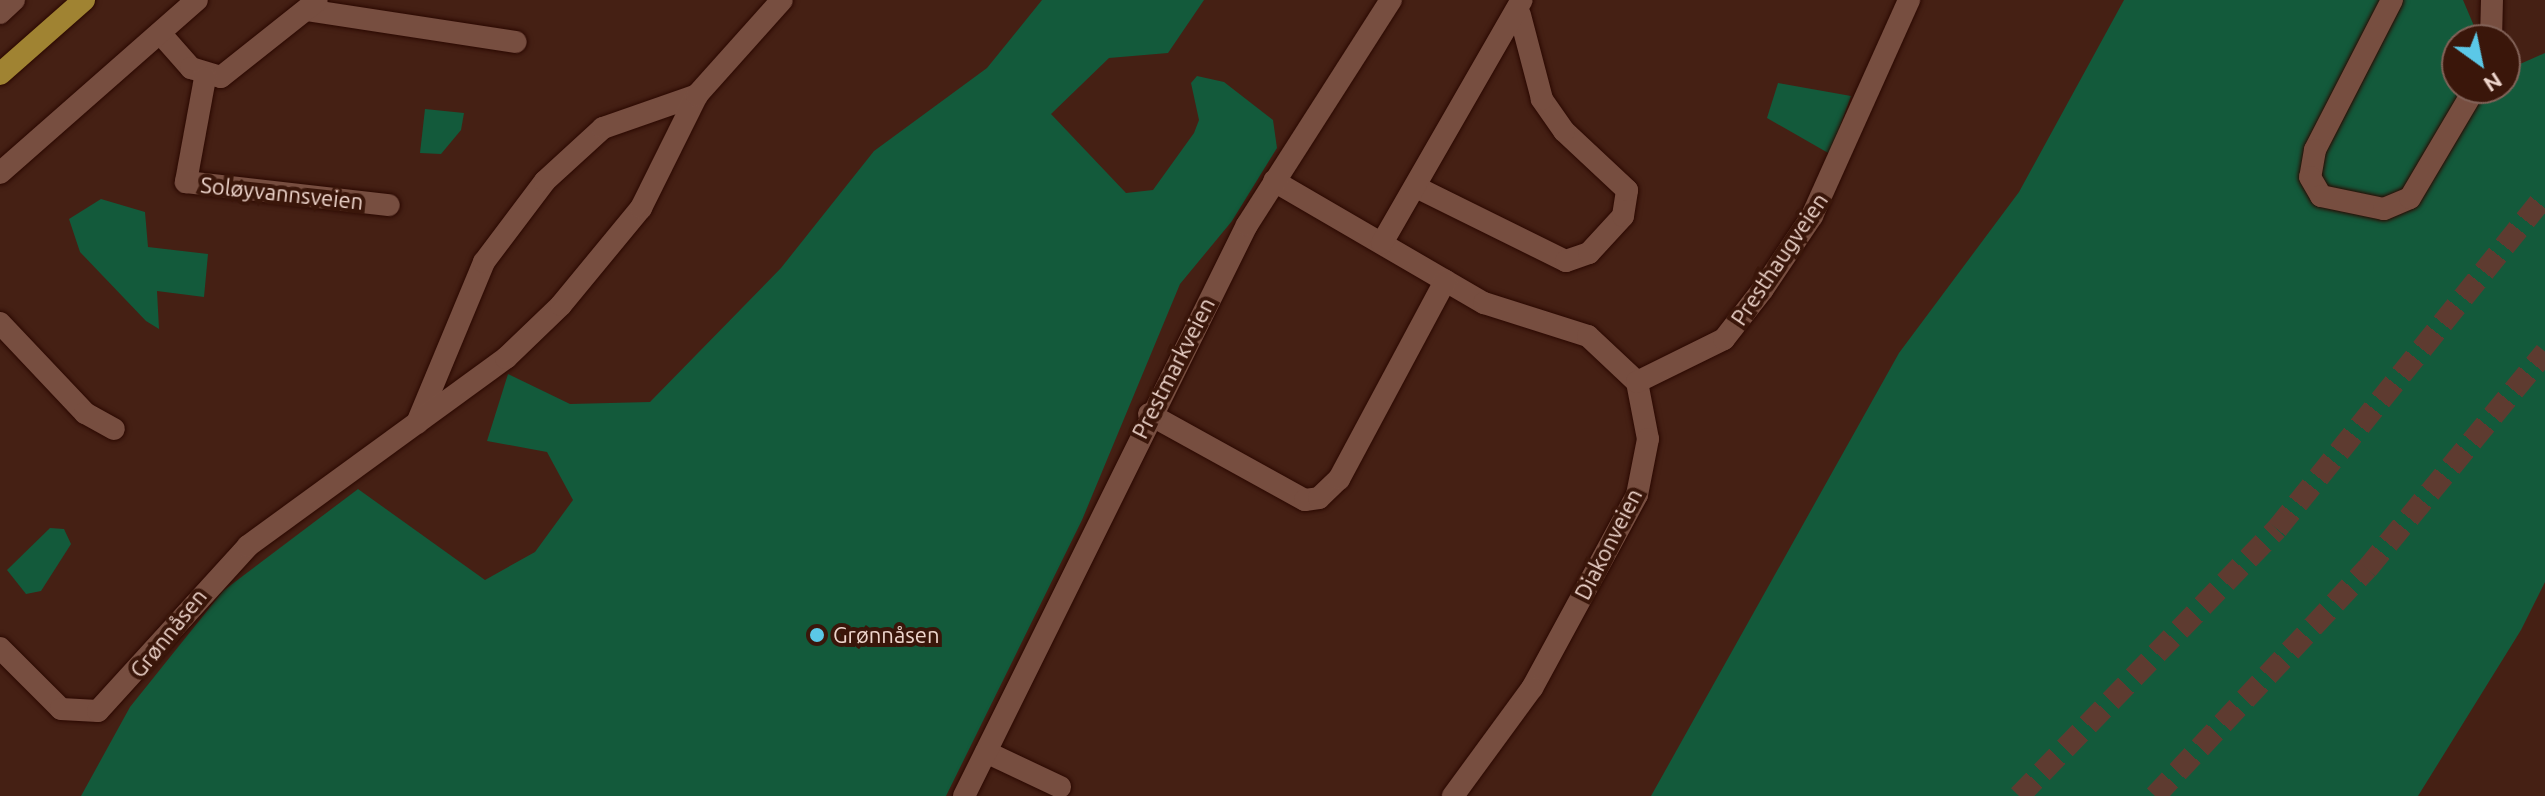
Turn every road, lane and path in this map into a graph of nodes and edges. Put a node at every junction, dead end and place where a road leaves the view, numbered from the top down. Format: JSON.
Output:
{"nodes":[{"id":1,"x":14,"y":0,"type":"edge"},
{"id":2,"x":84,"y":0,"type":"edge"},
{"id":3,"x":197,"y":0,"type":"edge"},
{"id":4,"x":782,"y":0,"type":"edge"},
{"id":5,"x":1391,"y":0,"type":"edge"},
{"id":6,"x":1909,"y":0,"type":"edge"},
{"id":7,"x":2392,"y":0,"type":"edge"},
{"id":8,"x":2492,"y":0,"type":"edge"},
{"id":9,"x":312,"y":5,"type":"edge"},
{"id":10,"x":1521,"y":8,"type":"edge"},
{"id":11,"x":0,"y":13,"type":"edge"},
{"id":12,"x":2491,"y":24,"type":"edge"},
{"id":13,"x":160,"y":33,"type":"junction"},
{"id":14,"x":516,"y":42,"type":"dead end"},
{"id":15,"x":0,"y":74,"type":"edge"},
{"id":16,"x":205,"y":78,"type":"junction"},
{"id":17,"x":697,"y":95,"type":"junction"},
{"id":18,"x":2466,"y":104,"type":"edge"},
{"id":19,"x":0,"y":173,"type":"edge"},
{"id":20,"x":1274,"y":181,"type":"junction"},
{"id":21,"x":1416,"y":187,"type":"junction"},
{"id":22,"x":389,"y":205,"type":"dead end"},
{"id":23,"x":1382,"y":243,"type":"junction"},
{"id":24,"x":1445,"y":281,"type":"junction"},
{"id":25,"x":0,"y":323,"type":"edge"},
{"id":26,"x":1637,"y":382,"type":"junction"},
{"id":27,"x":1149,"y":414,"type":"junction"},
{"id":28,"x":416,"y":426,"type":"junction"},
{"id":29,"x":114,"y":429,"type":"dead end"},
{"id":30,"x":1,"y":651,"type":"edge"},
{"id":31,"x":986,"y":752,"type":"junction"},
{"id":32,"x":1060,"y":787,"type":"dead end"},
{"id":33,"x":964,"y":796,"type":"edge"},
{"id":34,"x":1453,"y":796,"type":"edge"}],
"edges":[{"from":1,"to":11,"type":"street"},
{"from":2,"to":15,"type":"main road"},
{"from":3,"to":13,"type":"street"},
{"from":4,"to":17,"type":"street","name":"Grønnåsen"},
{"from":5,"to":20,"type":"street","name":"Prestmarkveien"},
{"from":6,"to":26,"type":"street","name":"Presthaugveien"},
{"from":7,"to":18,"type":"street"},
{"from":8,"to":12,"type":"street"},
{"from":9,"to":14,"type":"street"},
{"from":9,"to":16,"type":"street"},
{"from":10,"to":21,"type":"street"},
{"from":10,"to":21,"type":"street"},
{"from":13,"to":16,"type":"street"},
{"from":13,"to":19,"type":"street"},
{"from":16,"to":22,"type":"street","name":"Soløyvannsveien"},
{"from":17,"to":28,"type":"street","name":"Grønnåsen"},
{"from":17,"to":28,"type":"street","name":"Grønnåsen"},
{"from":20,"to":23,"type":"street"},
{"from":20,"to":27,"type":"street","name":"Prestmarkveien"},
{"from":21,"to":23,"type":"street"},
{"from":23,"to":24,"type":"street"},
{"from":24,"to":26,"type":"street"},
{"from":24,"to":27,"type":"street"},
{"from":25,"to":29,"type":"street"},
{"from":26,"to":34,"type":"street","name":"Diakonveien"},
{"from":27,"to":31,"type":"street","name":"Prestmarkveien"},
{"from":28,"to":30,"type":"street","name":"Grønnåsen"},
{"from":31,"to":32,"type":"street"},
{"from":31,"to":33,"type":"street","name":"Prestmarkveien"}]}
